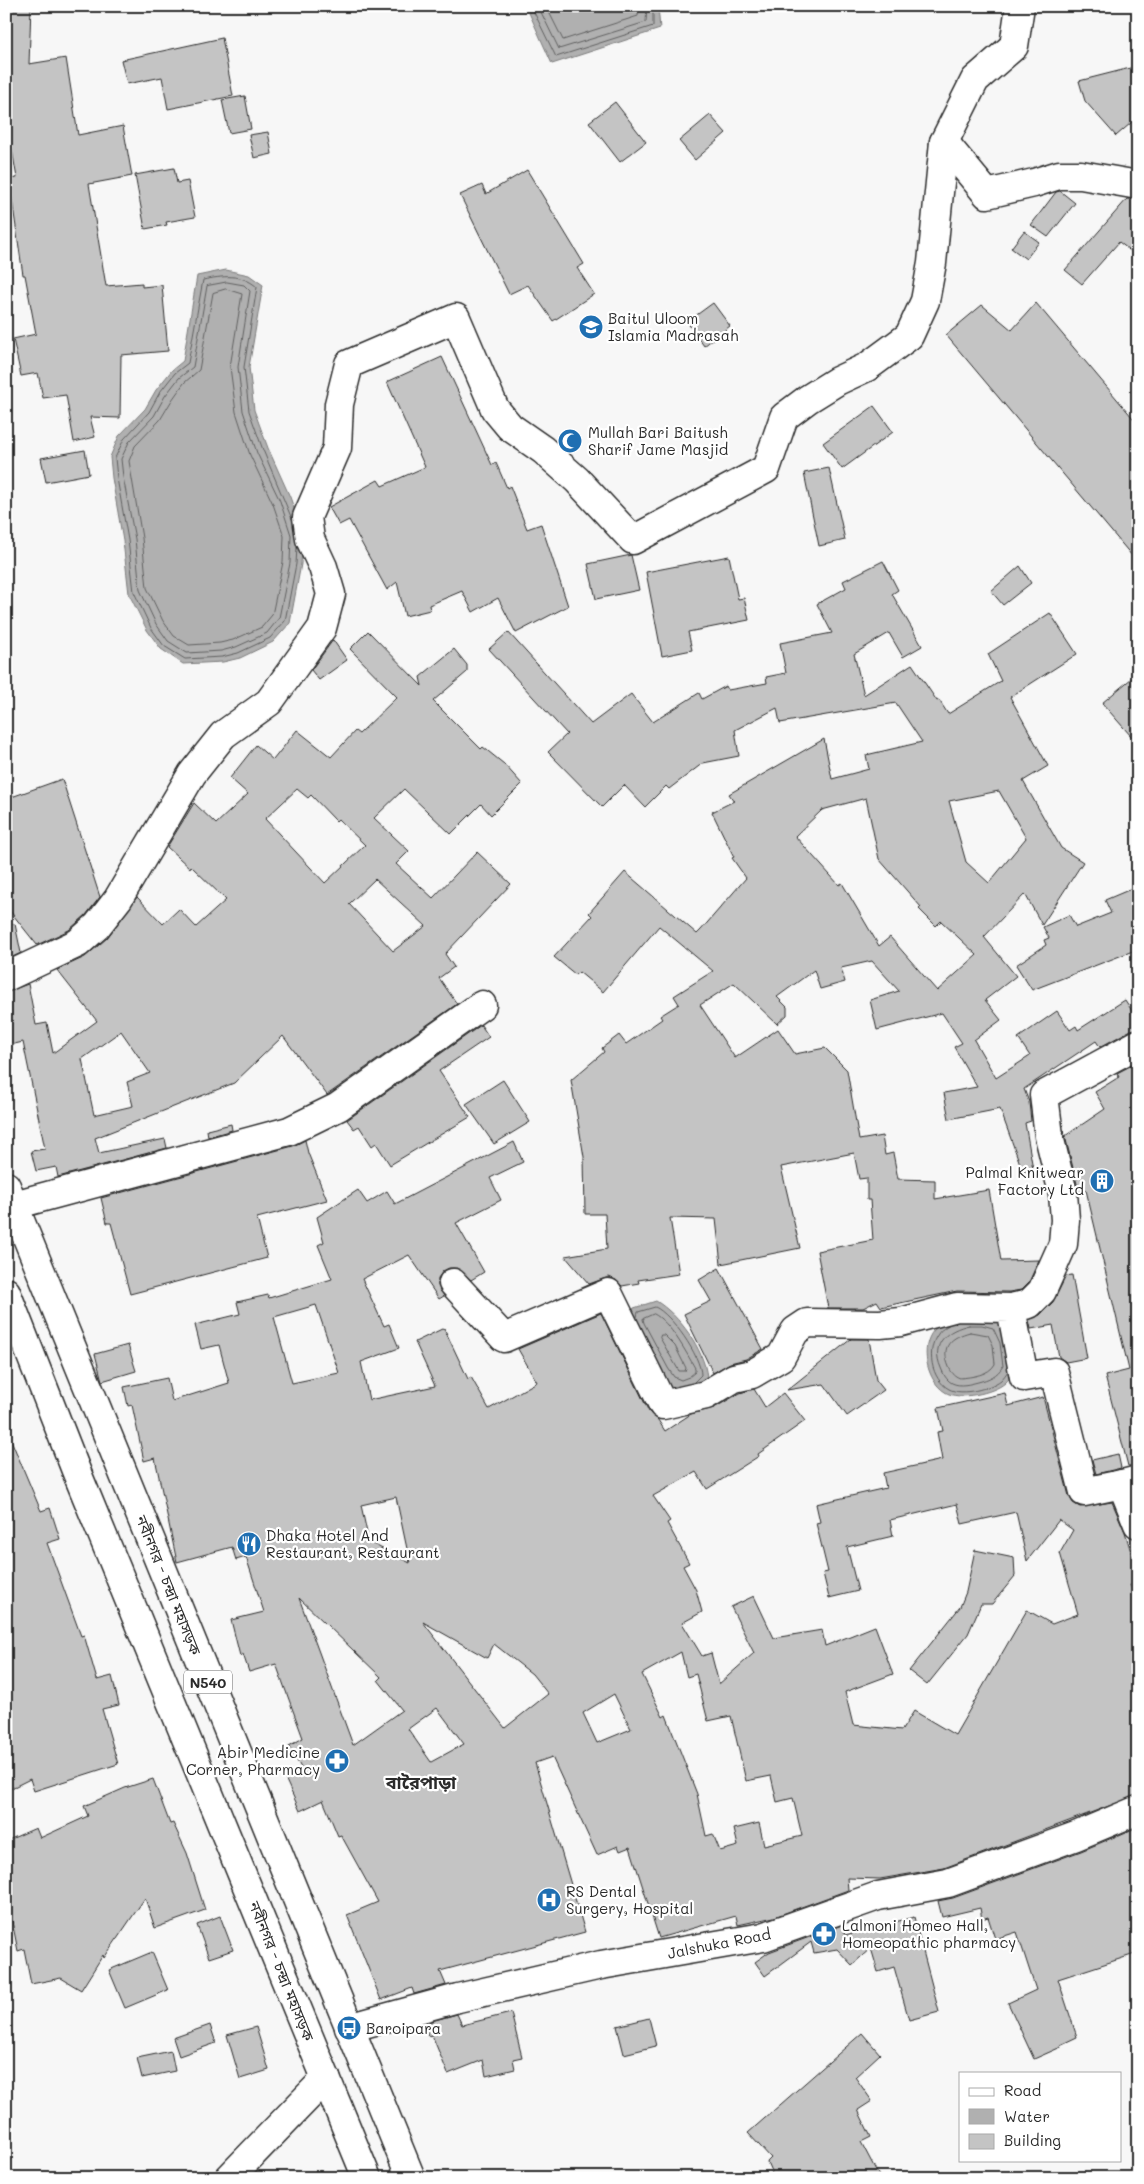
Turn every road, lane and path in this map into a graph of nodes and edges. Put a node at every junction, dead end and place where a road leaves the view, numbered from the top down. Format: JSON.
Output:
{"nodes":[{"id":1,"x":1020,"y":6,"type":"edge"},
{"id":2,"x":944,"y":142,"type":"junction"},
{"id":3,"x":1138,"y":185,"type":"edge"},
{"id":4,"x":6,"y":977,"type":"edge"},
{"id":5,"x":482,"y":1005,"type":"dead end"},
{"id":6,"x":1138,"y":1044,"type":"edge"},
{"id":7,"x":10,"y":1195,"type":"edge"},
{"id":8,"x":453,"y":1283,"type":"dead end"},
{"id":9,"x":6,"y":1292,"type":"edge"},
{"id":10,"x":1010,"y":1308,"type":"junction"},
{"id":11,"x":1130,"y":1482,"type":"edge"},
{"id":12,"x":1138,"y":1524,"type":"edge"},
{"id":13,"x":1138,"y":1810,"type":"edge"},
{"id":14,"x":349,"y":2028,"type":"junction"},
{"id":15,"x":326,"y":2078,"type":"junction"},
{"id":16,"x":230,"y":2178,"type":"edge"},
{"id":17,"x":367,"y":2178,"type":"edge"},
{"id":18,"x":411,"y":2178,"type":"edge"}],
"edges":[{"from":1,"to":2,"type":"main road"},
{"from":2,"to":3,"type":"main road"},
{"from":2,"to":4,"type":"main road"},
{"from":5,"to":7,"type":"main road"},
{"from":6,"to":10,"type":"main road"},
{"from":7,"to":14,"type":"main road","name":"নবীনগর - চন্দ্রা মহাসড়ক","number":"N540"},
{"from":8,"to":10,"type":"main road"},
{"from":9,"to":15,"type":"main road","name":"নবীনগর - চন্দ্রা মহাসড়ক","number":"N540"},
{"from":10,"to":11,"type":"main road"},
{"from":11,"to":12,"type":"main road"},
{"from":13,"to":14,"type":"main road","name":"Jalshuka Road"},
{"from":14,"to":18,"type":"main road","name":"নবীনগর - চন্দ্রা মহাসড়ক","number":"N540"},
{"from":15,"to":16,"type":"main road"},
{"from":15,"to":17,"type":"main road","name":"নবীনগর - চন্দ্রা মহাসড়ক","number":"N540"}]}
